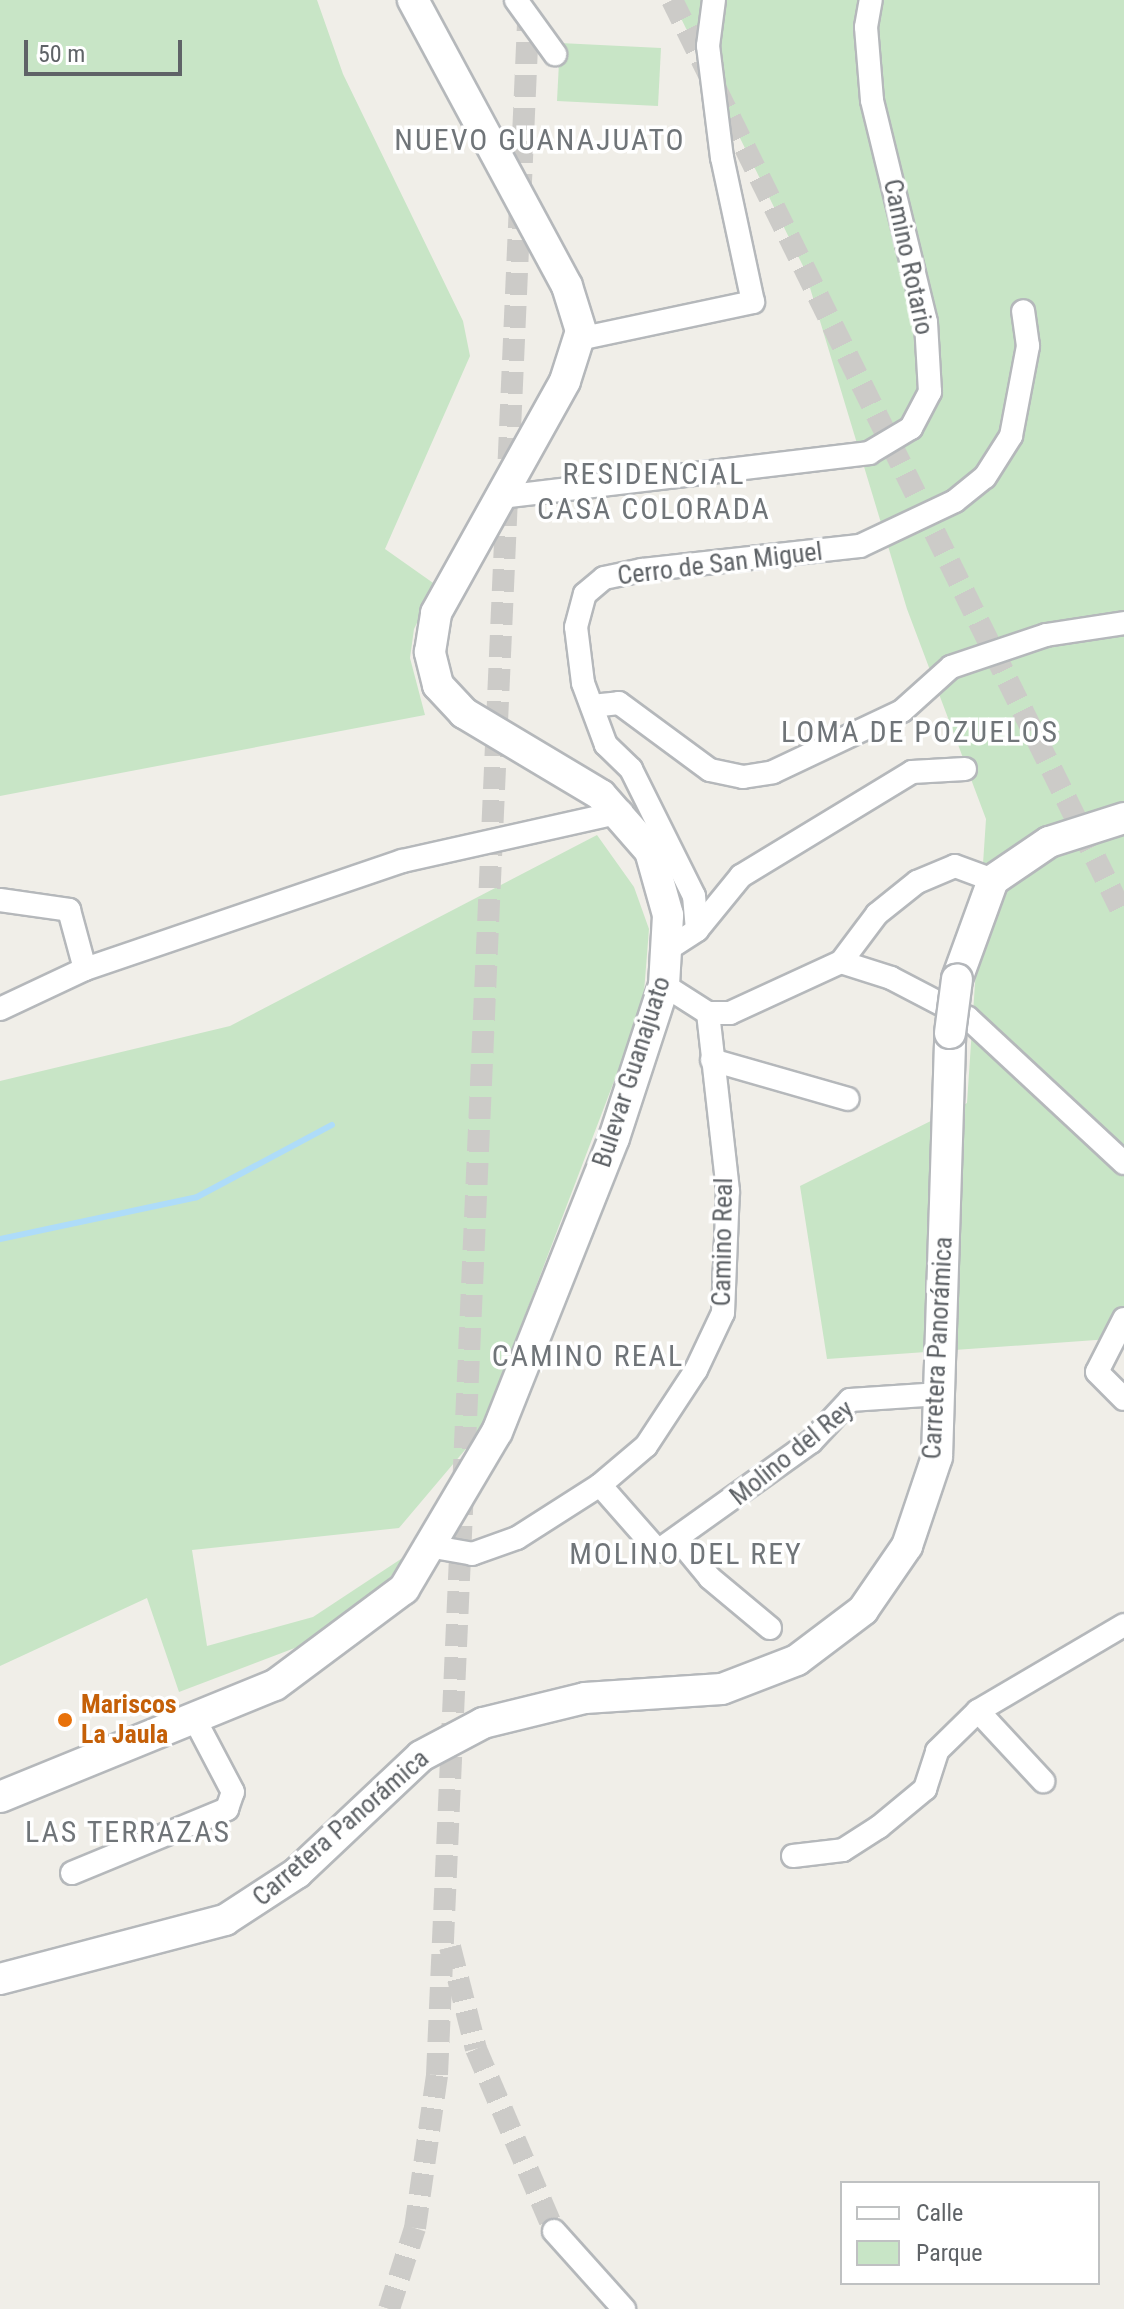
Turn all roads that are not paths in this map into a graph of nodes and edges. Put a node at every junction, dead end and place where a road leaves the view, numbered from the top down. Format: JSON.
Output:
{"nodes":[{"id":1,"x":413,"y":0,"type":"edge"},
{"id":2,"x":516,"y":0,"type":"edge"},
{"id":3,"x":714,"y":0,"type":"edge"},
{"id":4,"x":871,"y":0,"type":"edge"},
{"id":5,"x":555,"y":54,"type":"dead end"},
{"id":6,"x":1023,"y":311,"type":"dead end"},
{"id":7,"x":579,"y":339,"type":"junction"},
{"id":8,"x":501,"y":497,"type":"junction"},
{"id":9,"x":1124,"y":623,"type":"edge"},
{"id":10,"x":592,"y":706,"type":"junction"},
{"id":11,"x":965,"y":769,"type":"dead end"},
{"id":12,"x":622,"y":812,"type":"junction"},
{"id":13,"x":1124,"y":818,"type":"edge"},
{"id":14,"x":993,"y":880,"type":"junction"},
{"id":15,"x":0,"y":900,"type":"edge"},
{"id":16,"x":697,"y":930,"type":"junction"},
{"id":17,"x":668,"y":949,"type":"junction"},
{"id":18,"x":841,"y":962,"type":"junction"},
{"id":19,"x":85,"y":969,"type":"junction"},
{"id":20,"x":664,"y":985,"type":"junction"},
{"id":21,"x":0,"y":1009,"type":"edge"},
{"id":22,"x":708,"y":1013,"type":"junction"},
{"id":23,"x":712,"y":1060,"type":"junction"},
{"id":24,"x":848,"y":1099,"type":"dead end"},
{"id":25,"x":1124,"y":1163,"type":"edge"},
{"id":26,"x":1124,"y":1319,"type":"edge"},
{"id":27,"x":940,"y":1394,"type":"junction"},
{"id":28,"x":1124,"y":1399,"type":"edge"},
{"id":29,"x":600,"y":1485,"type":"junction"},
{"id":30,"x":678,"y":1539,"type":"junction"},
{"id":31,"x":434,"y":1547,"type":"junction"},
{"id":32,"x":1124,"y":1625,"type":"edge"},
{"id":33,"x":770,"y":1628,"type":"dead end"},
{"id":34,"x":978,"y":1711,"type":"junction"},
{"id":35,"x":194,"y":1718,"type":"junction"},
{"id":36,"x":1043,"y":1781,"type":"dead end"},
{"id":37,"x":0,"y":1797,"type":"edge"},
{"id":38,"x":793,"y":1856,"type":"dead end"},
{"id":39,"x":72,"y":1873,"type":"dead end"},
{"id":40,"x":0,"y":1979,"type":"edge"},
{"id":41,"x":554,"y":2231,"type":"tunnel mouth"},
{"id":42,"x":624,"y":2309,"type":"edge"}],
"edges":[{"from":1,"to":7,"type":"street"},
{"from":2,"to":5,"type":"street"},
{"from":3,"to":7,"type":"street"},
{"from":4,"to":8,"type":"street","name":"Camino Rotario"},
{"from":6,"to":10,"type":"street","name":"Cerro de San Miguel"},
{"from":7,"to":8,"type":"street","name":"Bulevar Guanajuato"},
{"from":8,"to":12,"type":"street","name":"Bulevar Guanajuato"},
{"from":9,"to":10,"type":"street"},
{"from":10,"to":16,"type":"street","name":"Cerro de San Miguel"},
{"from":11,"to":16,"type":"street"},
{"from":12,"to":17,"type":"street","name":"Bulevar Guanajuato"},
{"from":12,"to":19,"type":"street"},
{"from":13,"to":14,"type":"street"},
{"from":14,"to":18,"type":"street"},
{"from":14,"to":27,"type":"street","name":"Carretera Panorámica","bridge":true},
{"from":15,"to":19,"type":"street"},
{"from":16,"to":17,"type":"street"},
{"from":17,"to":20,"type":"street","name":"Bulevar Guanajuato"},
{"from":18,"to":22,"type":"street"},
{"from":18,"to":25,"type":"street"},
{"from":19,"to":21,"type":"street"},
{"from":20,"to":22,"type":"street"},
{"from":20,"to":31,"type":"street","name":"Bulevar Guanajuato"},
{"from":22,"to":23,"type":"street","name":"Camino Real"},
{"from":23,"to":24,"type":"street"},
{"from":23,"to":29,"type":"street","name":"Camino Real"},
{"from":26,"to":28,"type":"street"},
{"from":27,"to":30,"type":"street","name":"Molino del Rey"},
{"from":27,"to":40,"type":"street","name":"Carretera Panorámica"},
{"from":29,"to":30,"type":"street","name":"Molino del Rey"},
{"from":29,"to":31,"type":"street","name":"Camino Real"},
{"from":30,"to":33,"type":"street"},
{"from":31,"to":35,"type":"street","name":"Bulevar Guanajuato"},
{"from":32,"to":34,"type":"street"},
{"from":34,"to":36,"type":"street"},
{"from":34,"to":38,"type":"street"},
{"from":35,"to":37,"type":"street","name":"Bulevar Guanajuato"},
{"from":35,"to":39,"type":"street"},
{"from":41,"to":42,"type":"street"}]}
